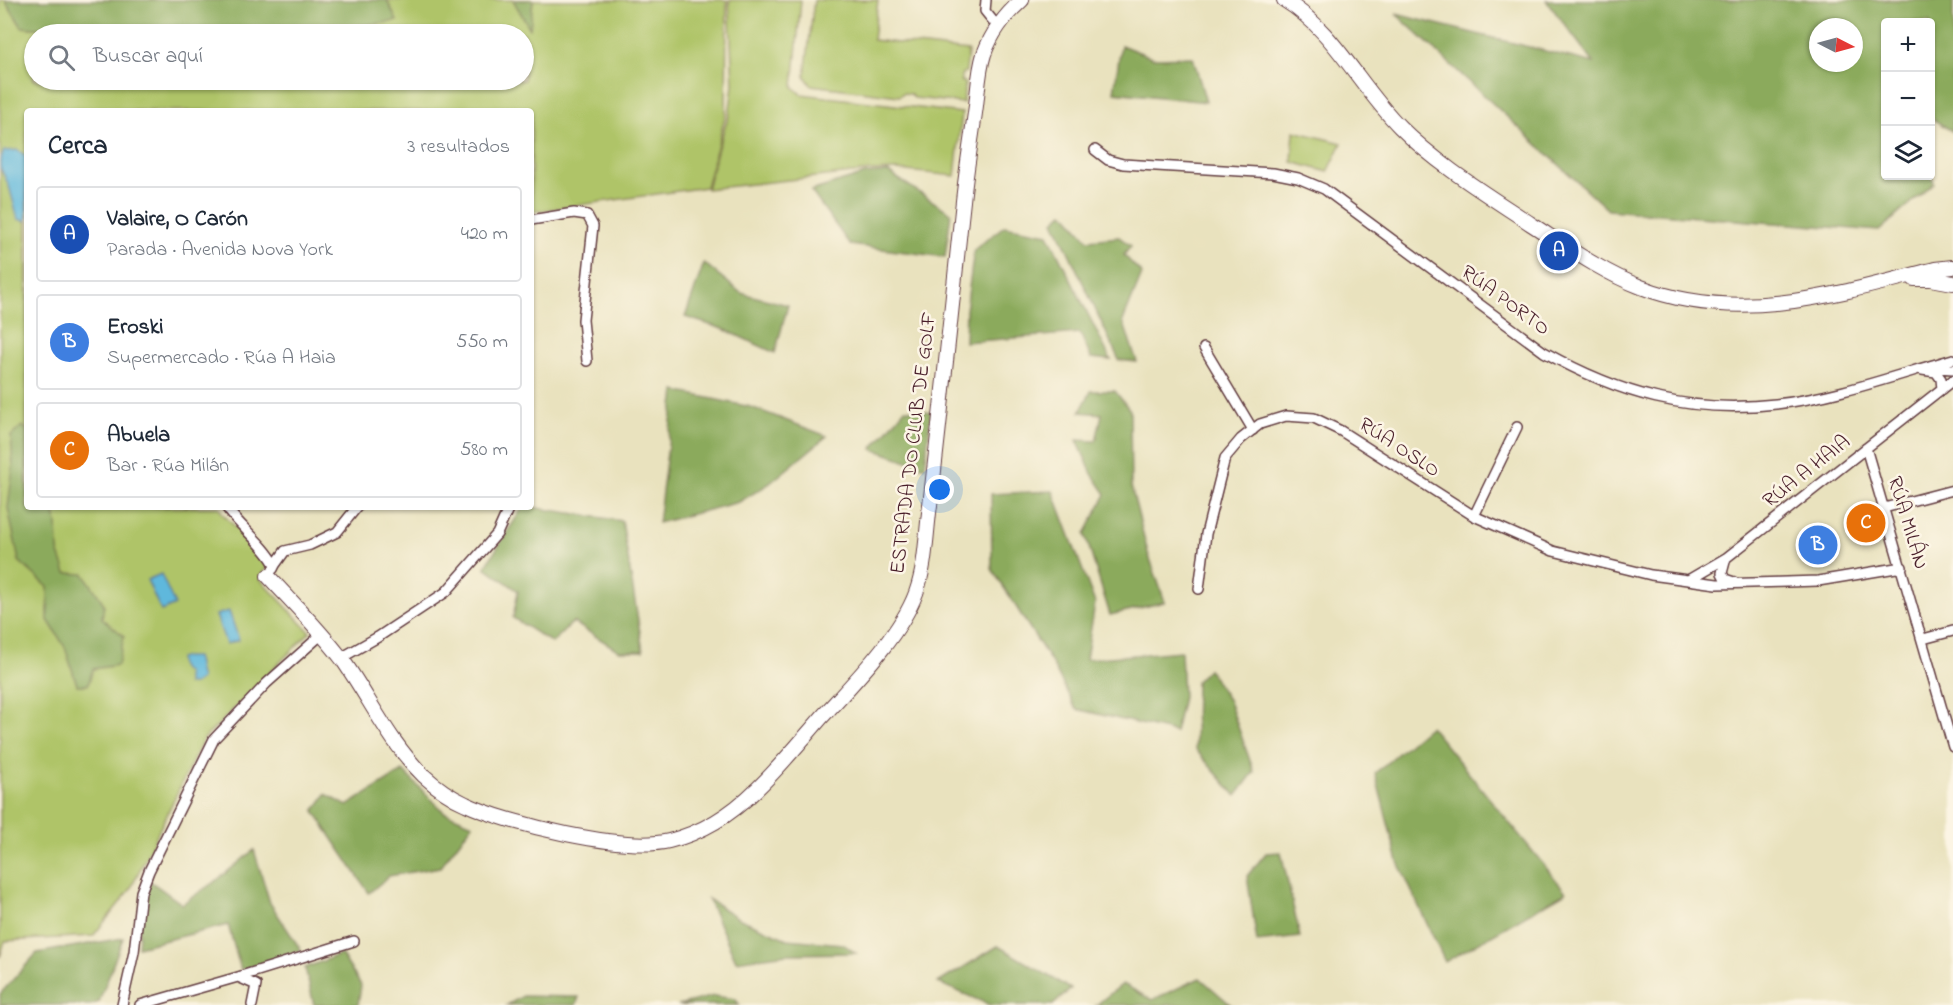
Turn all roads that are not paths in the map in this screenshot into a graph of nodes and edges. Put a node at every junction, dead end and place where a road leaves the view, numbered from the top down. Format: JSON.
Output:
{"nodes":[{"id":1,"x":986,"y":0,"type":"edge"},
{"id":2,"x":1022,"y":0,"type":"edge"},
{"id":3,"x":1284,"y":0,"type":"edge"},
{"id":4,"x":998,"y":27,"type":"junction"},
{"id":5,"x":1095,"y":150,"type":"dead end"},
{"id":6,"x":534,"y":220,"type":"edge"},
{"id":7,"x":1953,"y":267,"type":"edge"},
{"id":8,"x":1897,"y":279,"type":"junction"},
{"id":9,"x":1953,"y":283,"type":"edge"},
{"id":10,"x":1204,"y":348,"type":"dead end"},
{"id":11,"x":1953,"y":359,"type":"edge"},
{"id":12,"x":587,"y":361,"type":"dead end"},
{"id":13,"x":1953,"y":369,"type":"edge"},
{"id":14,"x":1917,"y":370,"type":"junction"},
{"id":15,"x":1953,"y":382,"type":"edge"},
{"id":16,"x":1942,"y":389,"type":"junction"},
{"id":17,"x":1517,"y":428,"type":"dead end"},
{"id":18,"x":1253,"y":430,"type":"junction"},
{"id":19,"x":1866,"y":448,"type":"junction"},
{"id":20,"x":1953,"y":490,"type":"edge"},
{"id":21,"x":1884,"y":508,"type":"junction"},
{"id":22,"x":228,"y":510,"type":"edge"},
{"id":23,"x":355,"y":510,"type":"edge"},
{"id":24,"x":508,"y":510,"type":"edge"},
{"id":25,"x":1474,"y":516,"type":"junction"},
{"id":26,"x":1726,"y":558,"type":"junction"},
{"id":27,"x":1902,"y":567,"type":"junction"},
{"id":28,"x":272,"y":571,"type":"junction"},
{"id":29,"x":1690,"y":579,"type":"junction"},
{"id":30,"x":1745,"y":584,"type":"junction"},
{"id":31,"x":1198,"y":589,"type":"dead end"},
{"id":32,"x":1953,"y":631,"type":"edge"},
{"id":33,"x":321,"y":634,"type":"junction"},
{"id":34,"x":1923,"y":639,"type":"junction"},
{"id":35,"x":340,"y":658,"type":"junction"},
{"id":36,"x":1953,"y":747,"type":"edge"},
{"id":37,"x":354,"y":941,"type":"dead end"},
{"id":38,"x":238,"y":977,"type":"junction"},
{"id":39,"x":122,"y":1005,"type":"edge"},
{"id":40,"x":140,"y":1005,"type":"edge"},
{"id":41,"x":252,"y":1005,"type":"edge"}],
"edges":[{"from":1,"to":4,"type":"street"},
{"from":2,"to":4,"type":"street","name":"ESTRADA DO CLUB DE GOLF"},
{"from":3,"to":8,"type":"street"},
{"from":4,"to":35,"type":"street","name":"ESTRADA DO CLUB DE GOLF"},
{"from":5,"to":14,"type":"street","name":"RÚA PORTO"},
{"from":6,"to":12,"type":"street"},
{"from":7,"to":8,"type":"street"},
{"from":8,"to":9,"type":"street"},
{"from":10,"to":18,"type":"street"},
{"from":11,"to":14,"type":"street","name":"RÚA PORTO"},
{"from":13,"to":14,"type":"street","name":"RÚA PORTO"},
{"from":14,"to":16,"type":"street"},
{"from":15,"to":16,"type":"street","name":"RÚA A HAIA"},
{"from":16,"to":19,"type":"street","name":"RÚA A HAIA"},
{"from":17,"to":25,"type":"street"},
{"from":18,"to":25,"type":"street","name":"RÚA OSLO"},
{"from":18,"to":31,"type":"street","name":"RÚA OSLO"},
{"from":19,"to":21,"type":"street","name":"RÚA MILÁN"},
{"from":19,"to":26,"type":"street","name":"RÚA A HAIA"},
{"from":20,"to":21,"type":"street"},
{"from":21,"to":27,"type":"street","name":"RÚA MILÁN"},
{"from":22,"to":28,"type":"street","name":"ESTRADA DO CLUB DE GOLF"},
{"from":23,"to":28,"type":"street"},
{"from":24,"to":35,"type":"street"},
{"from":25,"to":29,"type":"street","name":"RÚA OSLO"},
{"from":26,"to":29,"type":"street","name":"RÚA A HAIA"},
{"from":26,"to":30,"type":"street"},
{"from":27,"to":30,"type":"street","name":"RÚA OSLO"},
{"from":27,"to":34,"type":"street","name":"RÚA MILÁN"},
{"from":28,"to":33,"type":"street","name":"ESTRADA DO CLUB DE GOLF"},
{"from":29,"to":30,"type":"street","name":"RÚA OSLO"},
{"from":32,"to":34,"type":"street"},
{"from":33,"to":35,"type":"street","name":"ESTRADA DO CLUB DE GOLF"},
{"from":33,"to":39,"type":"street"},
{"from":34,"to":36,"type":"street","name":"RÚA MILÁN"},
{"from":37,"to":38,"type":"street"},
{"from":38,"to":40,"type":"street"},
{"from":38,"to":41,"type":"street"}]}
